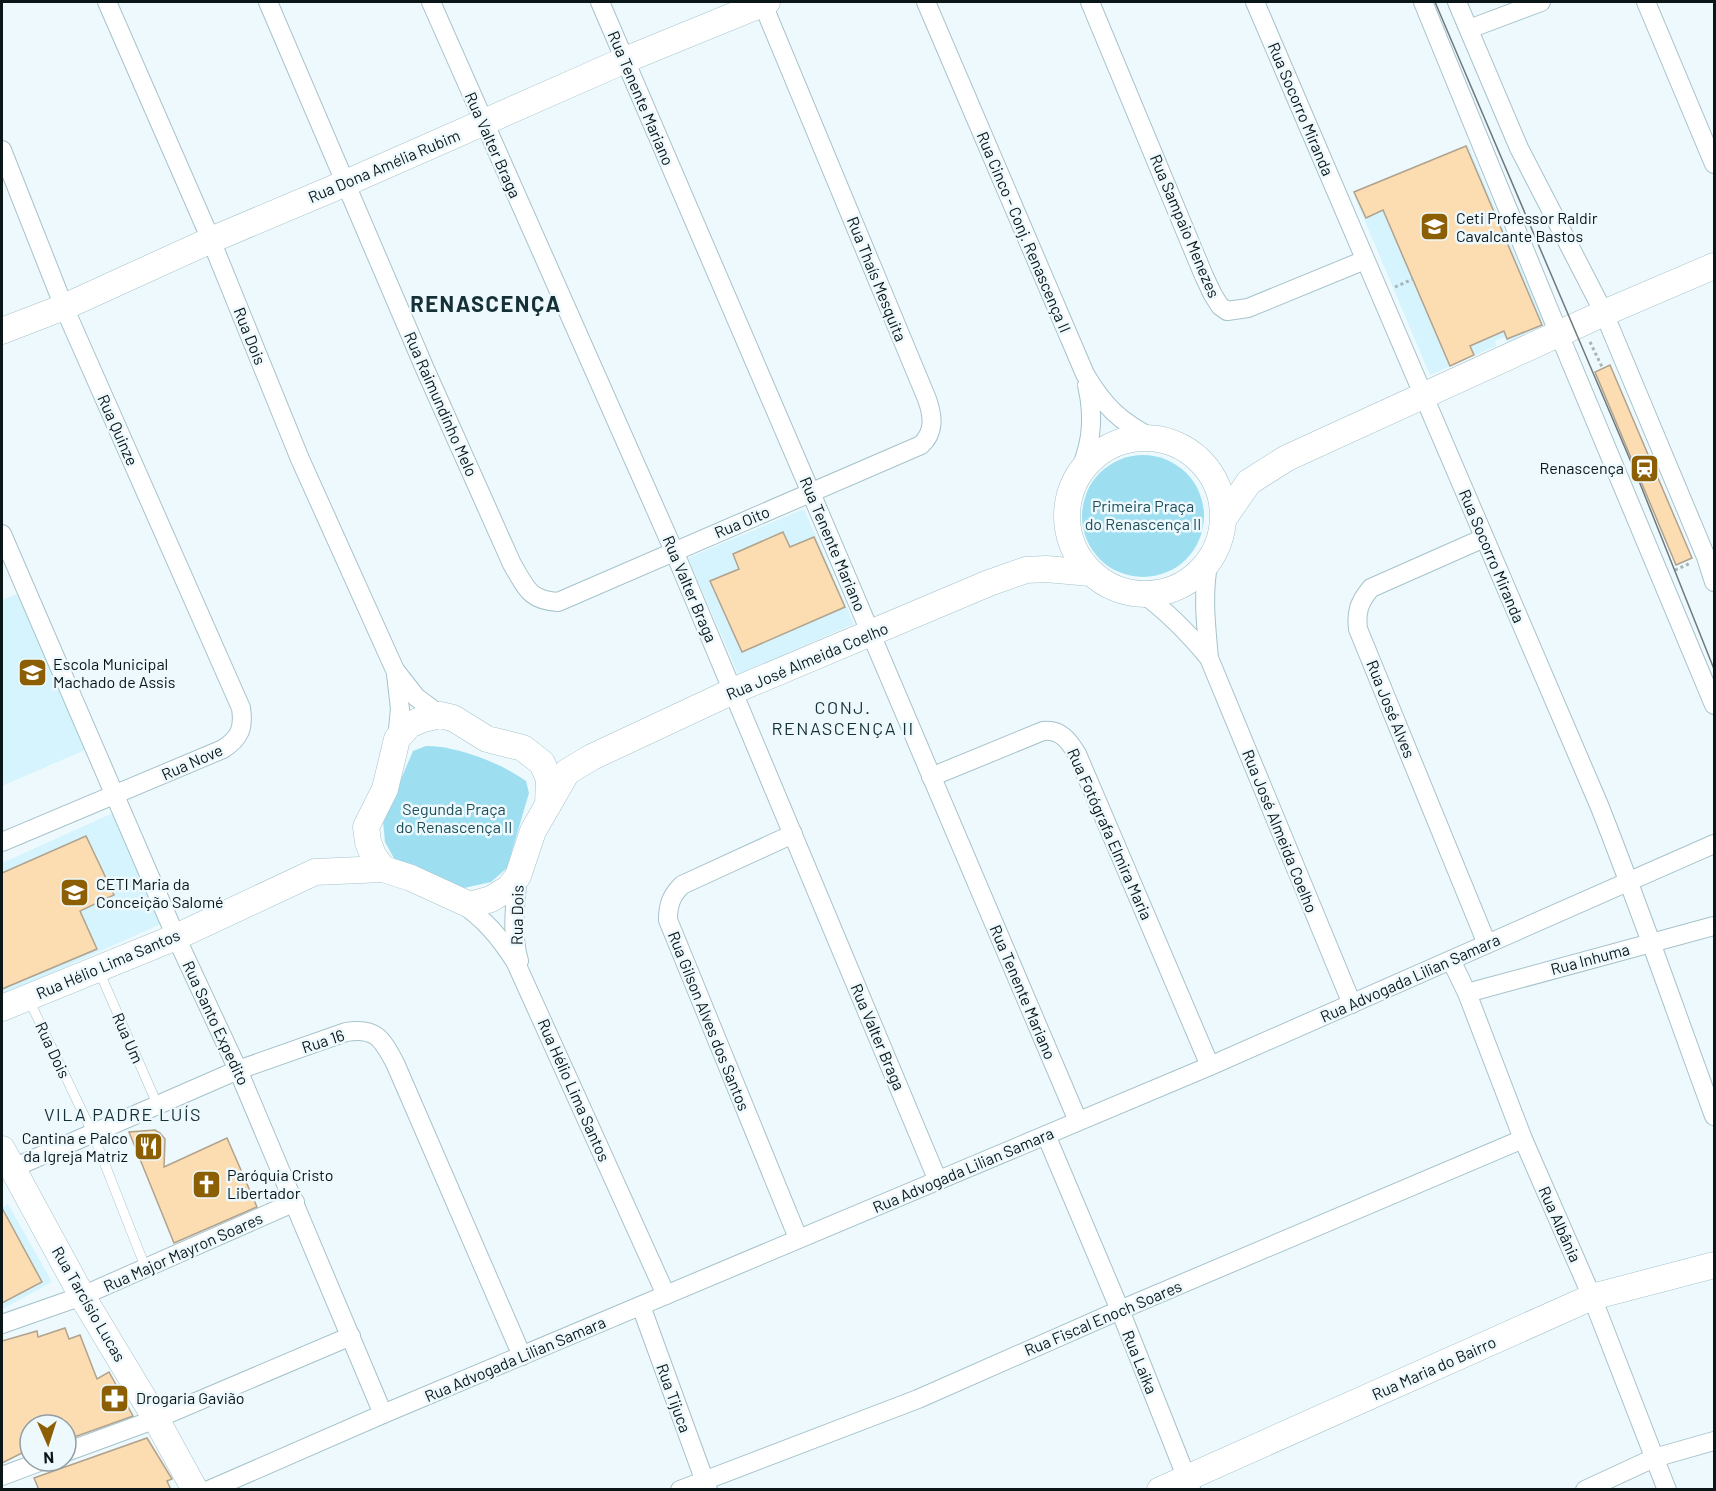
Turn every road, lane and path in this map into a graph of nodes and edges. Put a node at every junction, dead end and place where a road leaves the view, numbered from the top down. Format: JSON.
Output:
{"nodes":[{"id":1,"x":107,"y":2,"type":"edge"},
{"id":2,"x":268,"y":2,"type":"edge"},
{"id":3,"x":431,"y":2,"type":"edge"},
{"id":4,"x":600,"y":2,"type":"edge"},
{"id":5,"x":764,"y":2,"type":"edge"},
{"id":6,"x":926,"y":2,"type":"edge"},
{"id":7,"x":1090,"y":2,"type":"edge"},
{"id":8,"x":1255,"y":2,"type":"edge"},
{"id":9,"x":1422,"y":2,"type":"edge"},
{"id":10,"x":1457,"y":2,"type":"edge"},
{"id":11,"x":1541,"y":2,"type":"edge"},
{"id":12,"x":1646,"y":2,"type":"edge"},
{"id":13,"x":1469,"y":29,"type":"junction"},
{"id":14,"x":625,"y":60,"type":"junction"},
{"id":15,"x":483,"y":123,"type":"junction"},
{"id":16,"x":2,"y":150,"type":"edge"},
{"id":17,"x":1714,"y":164,"type":"edge"},
{"id":18,"x":346,"y":183,"type":"junction"},
{"id":19,"x":211,"y":240,"type":"junction"},
{"id":20,"x":1365,"y":260,"type":"junction"},
{"id":21,"x":1714,"y":266,"type":"edge"},
{"id":22,"x":64,"y":307,"type":"junction"},
{"id":23,"x":1580,"y":325,"type":"junction"},
{"id":24,"x":2,"y":332,"type":"edge"},
{"id":25,"x":1603,"y":369,"type":"dead end"},
{"id":26,"x":1085,"y":374,"type":"junction"},
{"id":27,"x":1425,"y":395,"type":"junction"},
{"id":28,"x":1153,"y":438,"type":"junction"},
{"id":29,"x":1074,"y":485,"type":"junction"},
{"id":30,"x":811,"y":492,"type":"junction"},
{"id":31,"x":1224,"y":518,"type":"junction"},
{"id":32,"x":1484,"y":538,"type":"junction"},
{"id":33,"x":3,"y":540,"type":"edge"},
{"id":34,"x":674,"y":551,"type":"junction"},
{"id":35,"x":1706,"y":557,"type":"junction"},
{"id":36,"x":1209,"y":560,"type":"junction"},
{"id":37,"x":1090,"y":573,"type":"junction"},
{"id":38,"x":1660,"y":576,"type":"junction"},
{"id":39,"x":1714,"y":582,"type":"edge"},
{"id":40,"x":1143,"y":594,"type":"junction"},
{"id":41,"x":871,"y":633,"type":"junction"},
{"id":42,"x":1209,"y":658,"type":"junction"},
{"id":43,"x":395,"y":670,"type":"junction"},
{"id":44,"x":733,"y":691,"type":"junction"},
{"id":45,"x":1714,"y":705,"type":"edge"},
{"id":46,"x":241,"y":708,"type":"joint"},
{"id":47,"x":440,"y":715,"type":"junction"},
{"id":48,"x":397,"y":739,"type":"junction"},
{"id":49,"x":931,"y":777,"type":"junction"},
{"id":50,"x":116,"y":795,"type":"junction"},
{"id":51,"x":548,"y":805,"type":"junction"},
{"id":52,"x":793,"y":834,"type":"junction"},
{"id":53,"x":2,"y":842,"type":"edge"},
{"id":54,"x":1714,"y":844,"type":"edge"},
{"id":55,"x":383,"y":869,"type":"junction"},
{"id":56,"x":518,"y":876,"type":"junction"},
{"id":57,"x":1629,"y":880,"type":"junction"},
{"id":58,"x":458,"y":901,"type":"junction"},
{"id":59,"x":1714,"y":926,"type":"edge"},
{"id":60,"x":176,"y":937,"type":"junction"},
{"id":61,"x":1650,"y":942,"type":"junction"},
{"id":62,"x":1487,"y":944,"type":"junction"},
{"id":63,"x":1451,"y":960,"type":"junction"},
{"id":64,"x":98,"y":969,"type":"junction"},
{"id":65,"x":529,"y":988,"type":"junction"},
{"id":66,"x":1467,"y":993,"type":"junction"},
{"id":67,"x":28,"y":998,"type":"junction"},
{"id":68,"x":1352,"y":1004,"type":"junction"},
{"id":69,"x":2,"y":1008,"type":"edge"},
{"id":70,"x":1210,"y":1066,"type":"junction"},
{"id":71,"x":238,"y":1070,"type":"junction"},
{"id":72,"x":158,"y":1106,"type":"junction"},
{"id":73,"x":1714,"y":1116,"type":"edge"},
{"id":74,"x":1078,"y":1121,"type":"junction"},
{"id":75,"x":93,"y":1134,"type":"junction"},
{"id":76,"x":1046,"y":1135,"type":"junction"},
{"id":77,"x":1523,"y":1140,"type":"junction"},
{"id":78,"x":7,"y":1159,"type":"edge"},
{"id":79,"x":938,"y":1181,"type":"junction"},
{"id":80,"x":295,"y":1202,"type":"junction"},
{"id":81,"x":798,"y":1238,"type":"junction"},
{"id":82,"x":1714,"y":1266,"type":"edge"},
{"id":83,"x":146,"y":1269,"type":"junction"},
{"id":84,"x":666,"y":1295,"type":"junction"},
{"id":85,"x":82,"y":1296,"type":"junction"},
{"id":86,"x":1592,"y":1297,"type":"junction"},
{"id":87,"x":642,"y":1306,"type":"junction"},
{"id":88,"x":1120,"y":1310,"type":"junction"},
{"id":89,"x":2,"y":1324,"type":"edge"},
{"id":90,"x":351,"y":1336,"type":"junction"},
{"id":91,"x":522,"y":1356,"type":"junction"},
{"id":92,"x":383,"y":1414,"type":"junction"},
{"id":93,"x":156,"y":1419,"type":"junction"},
{"id":94,"x":1714,"y":1441,"type":"edge"},
{"id":95,"x":78,"y":1448,"type":"edge"},
{"id":96,"x":1654,"y":1458,"type":"junction"},
{"id":97,"x":18,"y":1470,"type":"edge"},
{"id":98,"x":2,"y":1476,"type":"edge"},
{"id":99,"x":1189,"y":1484,"type":"edge"},
{"id":100,"x":706,"y":1485,"type":"edge"},
{"id":101,"x":195,"y":1490,"type":"edge"},
{"id":102,"x":209,"y":1490,"type":"edge"},
{"id":103,"x":680,"y":1490,"type":"edge"},
{"id":104,"x":1160,"y":1490,"type":"edge"},
{"id":105,"x":1585,"y":1490,"type":"edge"},
{"id":106,"x":1667,"y":1490,"type":"edge"}],
"edges":[{"from":1,"to":19,"type":"street","name":"Rua Dois"},
{"from":2,"to":18,"type":"street","name":"Rua Raimundinho Melo"},
{"from":3,"to":15,"type":"street","name":"Rua Valter Braga"},
{"from":4,"to":14,"type":"street","name":"Rua Tenente Mariano"},
{"from":5,"to":14,"type":"street","name":"Rua Dona Amélia Rubim"},
{"from":5,"to":30,"type":"street","name":"Rua Thaís Mesquita"},
{"from":6,"to":26,"type":"street","name":"Rua Cinco - Conj. Renascença II"},
{"from":7,"to":20,"type":"street","name":"Rua Sampaio Menezes"},
{"from":8,"to":20,"type":"street","name":"Rua Socorro Miranda"},
{"from":9,"to":23,"type":"street"},
{"from":10,"to":13,"type":"street"},
{"from":11,"to":13,"type":"street"},
{"from":12,"to":17,"type":"street"},
{"from":13,"to":23,"type":"street"},
{"from":14,"to":15,"type":"street","name":"Rua Dona Amélia Rubim"},
{"from":14,"to":30,"type":"street","name":"Rua Tenente Mariano"},
{"from":15,"to":18,"type":"street","name":"Rua Dona Amélia Rubim"},
{"from":15,"to":34,"type":"street","name":"Rua Valter Braga"},
{"from":16,"to":22,"type":"street","name":"Rua Quinze"},
{"from":18,"to":19,"type":"street","name":"Rua Dona Amélia Rubim"},
{"from":18,"to":34,"type":"street","name":"Rua Raimundinho Melo"},
{"from":19,"to":22,"type":"street","name":"Rua Dona Amélia Rubim"},
{"from":19,"to":43,"type":"street","name":"Rua Dois"},
{"from":20,"to":27,"type":"street","name":"Rua Socorro Miranda"},
{"from":21,"to":23,"type":"street"},
{"from":22,"to":24,"type":"street","name":"Rua Dona Amélia Rubim"},
{"from":22,"to":46,"type":"street","name":"Rua Quinze"},
{"from":23,"to":25,"type":"path"},
{"from":23,"to":27,"type":"street"},
{"from":23,"to":35,"type":"street"},
{"from":23,"to":38,"type":"street"},
{"from":26,"to":28,"type":"street","name":"Rua Cinco - Conj. Renascença II"},
{"from":26,"to":29,"type":"street"},
{"from":27,"to":31,"type":"street"},
{"from":27,"to":32,"type":"street","name":"Rua Socorro Miranda"},
{"from":28,"to":29,"type":"street"},
{"from":28,"to":31,"type":"street"},
{"from":29,"to":37,"type":"street"},
{"from":30,"to":34,"type":"street","name":"Rua Oito"},
{"from":30,"to":41,"type":"street","name":"Rua Tenente Mariano"},
{"from":31,"to":36,"type":"street"},
{"from":32,"to":57,"type":"street","name":"Rua Socorro Miranda"},
{"from":32,"to":62,"type":"street","name":"Rua José Alves"},
{"from":33,"to":50,"type":"street","name":"Rua Santo Expedito"},
{"from":34,"to":44,"type":"street","name":"Rua Valter Braga"},
{"from":35,"to":38,"type":"path"},
{"from":35,"to":39,"type":"street"},
{"from":36,"to":40,"type":"street"},
{"from":36,"to":42,"type":"street"},
{"from":37,"to":40,"type":"street"},
{"from":37,"to":41,"type":"street","name":"Rua José Almeida Coelho"},
{"from":38,"to":45,"type":"street"},
{"from":40,"to":42,"type":"street"},
{"from":41,"to":44,"type":"street","name":"Rua José Almeida Coelho"},
{"from":41,"to":49,"type":"street","name":"Rua Tenente Mariano"},
{"from":42,"to":68,"type":"street","name":"Rua José Almeida Coelho"},
{"from":43,"to":47,"type":"street"},
{"from":43,"to":48,"type":"street"},
{"from":44,"to":51,"type":"street","name":"Rua José Almeida Coelho"},
{"from":44,"to":52,"type":"street","name":"Rua Valter Braga"},
{"from":46,"to":50,"type":"street","name":"Rua Nove"},
{"from":47,"to":48,"type":"street"},
{"from":47,"to":51,"type":"street"},
{"from":48,"to":55,"type":"street"},
{"from":49,"to":70,"type":"street","name":"Rua Fotógrafa Elmira Maria"},
{"from":49,"to":74,"type":"street","name":"Rua Tenente Mariano"},
{"from":50,"to":53,"type":"street","name":"Rua Nove"},
{"from":50,"to":60,"type":"street","name":"Rua Santo Expedito"},
{"from":51,"to":56,"type":"street"},
{"from":52,"to":79,"type":"street","name":"Rua Valter Braga"},
{"from":52,"to":81,"type":"street","name":"Rua Gilson Alves dos Santos"},
{"from":54,"to":57,"type":"street","name":"Rua Advogada Lilian Samara"},
{"from":55,"to":58,"type":"street"},
{"from":55,"to":60,"type":"street","name":"Rua Hélio Lima Santos"},
{"from":56,"to":58,"type":"street"},
{"from":56,"to":65,"type":"street","name":"Rua Dois"},
{"from":57,"to":61,"type":"street","name":"Rua Socorro Miranda"},
{"from":57,"to":62,"type":"street","name":"Rua Advogada Lilian Samara"},
{"from":58,"to":65,"type":"street","name":"Rua Hélio Lima Santos"},
{"from":59,"to":61,"type":"street","name":"Rua Inhuma"},
{"from":60,"to":64,"type":"street","name":"Rua Hélio Lima Santos"},
{"from":60,"to":71,"type":"street","name":"Rua Santo Expedito"},
{"from":61,"to":66,"type":"street","name":"Rua Inhuma"},
{"from":61,"to":73,"type":"street","name":"Rua Socorro Miranda"},
{"from":62,"to":63,"type":"street","name":"Rua Advogada Lilian Samara"},
{"from":63,"to":66,"type":"street","name":"Rua Albânia"},
{"from":63,"to":68,"type":"street","name":"Rua Advogada Lilian Samara"},
{"from":64,"to":67,"type":"street","name":"Rua Hélio Lima Santos"},
{"from":64,"to":72,"type":"lane","name":"Rua Um"},
{"from":65,"to":84,"type":"street","name":"Rua Hélio Lima Santos"},
{"from":66,"to":77,"type":"street","name":"Rua Albânia"},
{"from":67,"to":69,"type":"street","name":"Rua Hélio Lima Santos"},
{"from":67,"to":75,"type":"lane","name":"Rua Dois"},
{"from":68,"to":70,"type":"street","name":"Rua Advogada Lilian Samara"},
{"from":70,"to":74,"type":"street","name":"Rua Advogada Lilian Samara"},
{"from":71,"to":72,"type":"street","name":"Rua 16"},
{"from":71,"to":80,"type":"street","name":"Rua Santo Expedito"},
{"from":71,"to":91,"type":"street","name":"Rua 16"},
{"from":72,"to":75,"type":"street","name":"Rua 16"},
{"from":74,"to":76,"type":"street","name":"Rua Advogada Lilian Samara"},
{"from":75,"to":78,"type":"street","name":"Rua 16"},
{"from":75,"to":83,"type":"lane","name":"Rua Dois"},
{"from":76,"to":79,"type":"street","name":"Rua Advogada Lilian Samara"},
{"from":76,"to":88,"type":"street","name":"Rua Laika"},
{"from":77,"to":86,"type":"street","name":"Rua Albânia"},
{"from":77,"to":88,"type":"street","name":"Rua Fiscal Enoch Soares"},
{"from":78,"to":85,"type":"street","name":"Rua Tarcísio Lucas"},
{"from":79,"to":81,"type":"street","name":"Rua Advogada Lilian Samara"},
{"from":80,"to":83,"type":"street","name":"Rua Major Mayron Soares"},
{"from":80,"to":90,"type":"street","name":"Rua Santo Expedito"},
{"from":81,"to":84,"type":"street","name":"Rua Advogada Lilian Samara"},
{"from":82,"to":86,"type":"street","name":"Rua Maria do Bairro"},
{"from":83,"to":85,"type":"street","name":"Rua Major Mayron Soares"},
{"from":84,"to":87,"type":"street","name":"Rua Advogada Lilian Samara"},
{"from":85,"to":89,"type":"street","name":"Rua Major Mayron Soares"},
{"from":85,"to":93,"type":"street","name":"Rua Tarcísio Lucas"},
{"from":86,"to":96,"type":"street","name":"Rua Albânia"},
{"from":86,"to":99,"type":"street","name":"Rua Maria do Bairro"},
{"from":87,"to":91,"type":"street","name":"Rua Advogada Lilian Samara"},
{"from":87,"to":100,"type":"street","name":"Rua Tijuca"},
{"from":88,"to":99,"type":"street","name":"Rua Laika"},
{"from":88,"to":100,"type":"street","name":"Rua Fiscal Enoch Soares"},
{"from":90,"to":92,"type":"street","name":"Rua Santo Expedito"},
{"from":90,"to":93,"type":"street"},
{"from":91,"to":92,"type":"street","name":"Rua Advogada Lilian Samara"},
{"from":92,"to":102,"type":"street","name":"Rua Advogada Lilian Samara"},
{"from":93,"to":95,"type":"street"},
{"from":93,"to":101,"type":"street","name":"Rua Tarcísio Lucas"},
{"from":94,"to":96,"type":"street"},
{"from":96,"to":105,"type":"street"},
{"from":96,"to":106,"type":"street","name":"Rua Albânia"},
{"from":97,"to":98,"type":"street"},
{"from":99,"to":104,"type":"street","name":"Rua Maria do Bairro"},
{"from":100,"to":103,"type":"street","name":"Rua Fiscal Enoch Soares"}]}
